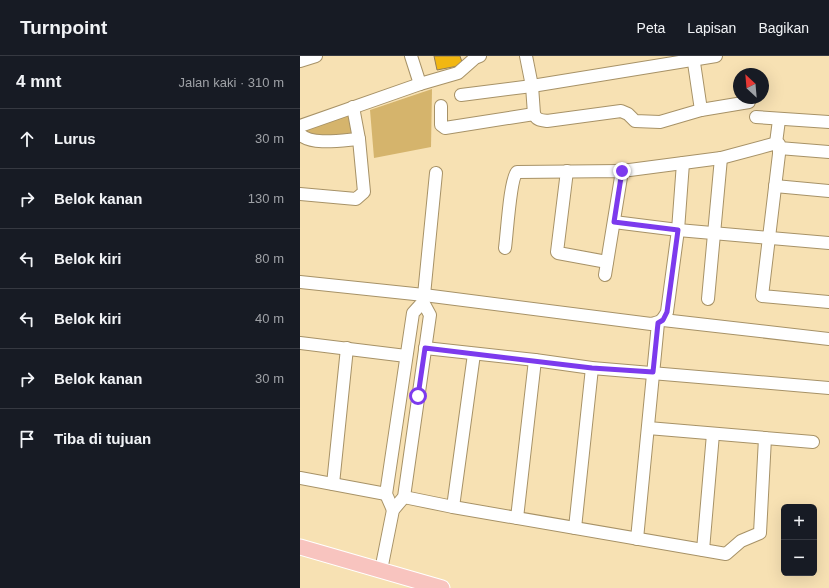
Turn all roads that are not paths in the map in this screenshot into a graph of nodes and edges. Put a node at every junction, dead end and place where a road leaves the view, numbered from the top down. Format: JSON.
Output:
{"nodes":[{"id":1,"x":316,"y":56,"type":"edge"},
{"id":2,"x":410,"y":56,"type":"edge"},
{"id":3,"x":480,"y":56,"type":"edge"},
{"id":4,"x":526,"y":56,"type":"edge"},
{"id":5,"x":716,"y":56,"type":"edge"},
{"id":6,"x":693,"y":58,"type":"edge"},
{"id":7,"x":300,"y":61,"type":"edge"},
{"id":8,"x":420,"y":84,"type":"junction"},
{"id":9,"x":532,"y":86,"type":"junction"},
{"id":10,"x":461,"y":96,"type":"dead end"},
{"id":11,"x":736,"y":104,"type":"edge"},
{"id":12,"x":441,"y":106,"type":"dead end"},
{"id":13,"x":353,"y":107,"type":"junction"},
{"id":14,"x":701,"y":110,"type":"junction"},
{"id":15,"x":534,"y":114,"type":"junction"},
{"id":16,"x":756,"y":117,"type":"dead end"},
{"id":17,"x":779,"y":120,"type":"junction"},
{"id":18,"x":829,"y":122,"type":"edge"},
{"id":19,"x":300,"y":126,"type":"edge"},
{"id":20,"x":300,"y":134,"type":"edge"},
{"id":21,"x":359,"y":139,"type":"junction"},
{"id":22,"x":778,"y":146,"type":"junction"},
{"id":23,"x":829,"y":152,"type":"edge"},
{"id":24,"x":721,"y":158,"type":"junction"},
{"id":25,"x":683,"y":163,"type":"junction"},
{"id":26,"x":567,"y":171,"type":"junction"},
{"id":27,"x":622,"y":171,"type":"junction"},
{"id":28,"x":436,"y":173,"type":"dead end"},
{"id":29,"x":775,"y":186,"type":"junction"},
{"id":30,"x":829,"y":191,"type":"edge"},
{"id":31,"x":300,"y":194,"type":"edge"},
{"id":32,"x":614,"y":222,"type":"junction"},
{"id":33,"x":678,"y":230,"type":"junction"},
{"id":34,"x":715,"y":232,"type":"junction"},
{"id":35,"x":769,"y":238,"type":"junction"},
{"id":36,"x":829,"y":243,"type":"edge"},
{"id":37,"x":505,"y":248,"type":"dead end"},
{"id":38,"x":607,"y":262,"type":"junction"},
{"id":39,"x":605,"y":275,"type":"dead end"},
{"id":40,"x":300,"y":282,"type":"edge"},
{"id":41,"x":423,"y":298,"type":"junction"},
{"id":42,"x":708,"y":299,"type":"dead end"},
{"id":43,"x":829,"y":302,"type":"edge"},
{"id":44,"x":661,"y":321,"type":"junction"},
{"id":45,"x":829,"y":339,"type":"edge"},
{"id":46,"x":300,"y":343,"type":"edge"},
{"id":47,"x":347,"y":348,"type":"junction"},
{"id":48,"x":425,"y":348,"type":"junction"},
{"id":49,"x":474,"y":354,"type":"junction"},
{"id":50,"x":406,"y":356,"type":"junction"},
{"id":51,"x":535,"y":360,"type":"junction"},
{"id":52,"x":592,"y":368,"type":"junction"},
{"id":53,"x":653,"y":372,"type":"junction"},
{"id":54,"x":829,"y":388,"type":"edge"},
{"id":55,"x":401,"y":395,"type":"junction"},
{"id":56,"x":418,"y":396,"type":"junction"},
{"id":57,"x":648,"y":428,"type":"junction"},
{"id":58,"x":713,"y":434,"type":"junction"},
{"id":59,"x":766,"y":438,"type":"junction"},
{"id":60,"x":813,"y":442,"type":"dead end"},
{"id":61,"x":300,"y":478,"type":"edge"},
{"id":62,"x":333,"y":484,"type":"junction"},
{"id":63,"x":386,"y":494,"type":"junction"},
{"id":64,"x":404,"y":497,"type":"junction"},
{"id":65,"x":453,"y":507,"type":"junction"},
{"id":66,"x":393,"y":510,"type":"junction"},
{"id":67,"x":517,"y":518,"type":"junction"},
{"id":68,"x":575,"y":528,"type":"junction"},
{"id":69,"x":636,"y":539,"type":"junction"},
{"id":70,"x":300,"y":547,"type":"edge"},
{"id":71,"x":703,"y":550,"type":"junction"},
{"id":72,"x":381,"y":570,"type":"junction"},
{"id":73,"x":442,"y":588,"type":"edge"}],
"edges":[{"from":1,"to":7,"type":"street"},
{"from":2,"to":8,"type":"street"},
{"from":3,"to":8,"type":"street"},
{"from":4,"to":9,"type":"street"},
{"from":5,"to":6,"type":"street"},
{"from":6,"to":9,"type":"street"},
{"from":6,"to":14,"type":"street"},
{"from":8,"to":13,"type":"street"},
{"from":9,"to":10,"type":"street"},
{"from":9,"to":15,"type":"street"},
{"from":11,"to":14,"type":"street"},
{"from":12,"to":15,"type":"street"},
{"from":13,"to":19,"type":"street"},
{"from":13,"to":21,"type":"street"},
{"from":14,"to":15,"type":"street"},
{"from":16,"to":17,"type":"street"},
{"from":17,"to":18,"type":"street"},
{"from":17,"to":22,"type":"street"},
{"from":20,"to":21,"type":"street"},
{"from":21,"to":31,"type":"street"},
{"from":22,"to":23,"type":"street"},
{"from":22,"to":24,"type":"street"},
{"from":22,"to":29,"type":"street"},
{"from":24,"to":25,"type":"street"},
{"from":24,"to":34,"type":"street"},
{"from":25,"to":27,"type":"street"},
{"from":25,"to":33,"type":"street"},
{"from":26,"to":27,"type":"street"},
{"from":26,"to":37,"type":"street"},
{"from":26,"to":38,"type":"street"},
{"from":27,"to":32,"type":"street"},
{"from":28,"to":41,"type":"street"},
{"from":29,"to":30,"type":"street"},
{"from":29,"to":35,"type":"street"},
{"from":32,"to":33,"type":"street"},
{"from":32,"to":38,"type":"street"},
{"from":33,"to":34,"type":"street"},
{"from":33,"to":44,"type":"street"},
{"from":34,"to":35,"type":"street"},
{"from":34,"to":42,"type":"street"},
{"from":35,"to":36,"type":"street"},
{"from":35,"to":43,"type":"street"},
{"from":38,"to":39,"type":"street"},
{"from":40,"to":41,"type":"street"},
{"from":41,"to":44,"type":"street"},
{"from":41,"to":48,"type":"street"},
{"from":41,"to":50,"type":"street"},
{"from":44,"to":45,"type":"street"},
{"from":44,"to":53,"type":"street"},
{"from":46,"to":47,"type":"street"},
{"from":47,"to":50,"type":"street"},
{"from":47,"to":62,"type":"street"},
{"from":48,"to":49,"type":"street"},
{"from":48,"to":56,"type":"street"},
{"from":49,"to":51,"type":"street"},
{"from":49,"to":65,"type":"street"},
{"from":50,"to":55,"type":"street"},
{"from":51,"to":52,"type":"street"},
{"from":51,"to":67,"type":"street"},
{"from":52,"to":53,"type":"street"},
{"from":52,"to":68,"type":"street"},
{"from":53,"to":54,"type":"street"},
{"from":53,"to":57,"type":"street"},
{"from":55,"to":56,"type":"street"},
{"from":55,"to":63,"type":"street"},
{"from":56,"to":64,"type":"street"},
{"from":57,"to":58,"type":"street"},
{"from":57,"to":69,"type":"street"},
{"from":58,"to":59,"type":"street"},
{"from":58,"to":71,"type":"street"},
{"from":59,"to":60,"type":"street"},
{"from":59,"to":71,"type":"street"},
{"from":61,"to":62,"type":"street"},
{"from":62,"to":63,"type":"street"},
{"from":63,"to":66,"type":"street"},
{"from":64,"to":65,"type":"street"},
{"from":64,"to":66,"type":"street"},
{"from":65,"to":67,"type":"street"},
{"from":66,"to":72,"type":"street"},
{"from":67,"to":68,"type":"street"},
{"from":68,"to":69,"type":"street"},
{"from":69,"to":71,"type":"street"},
{"from":70,"to":72,"type":"main road"},
{"from":72,"to":73,"type":"main road"}]}
